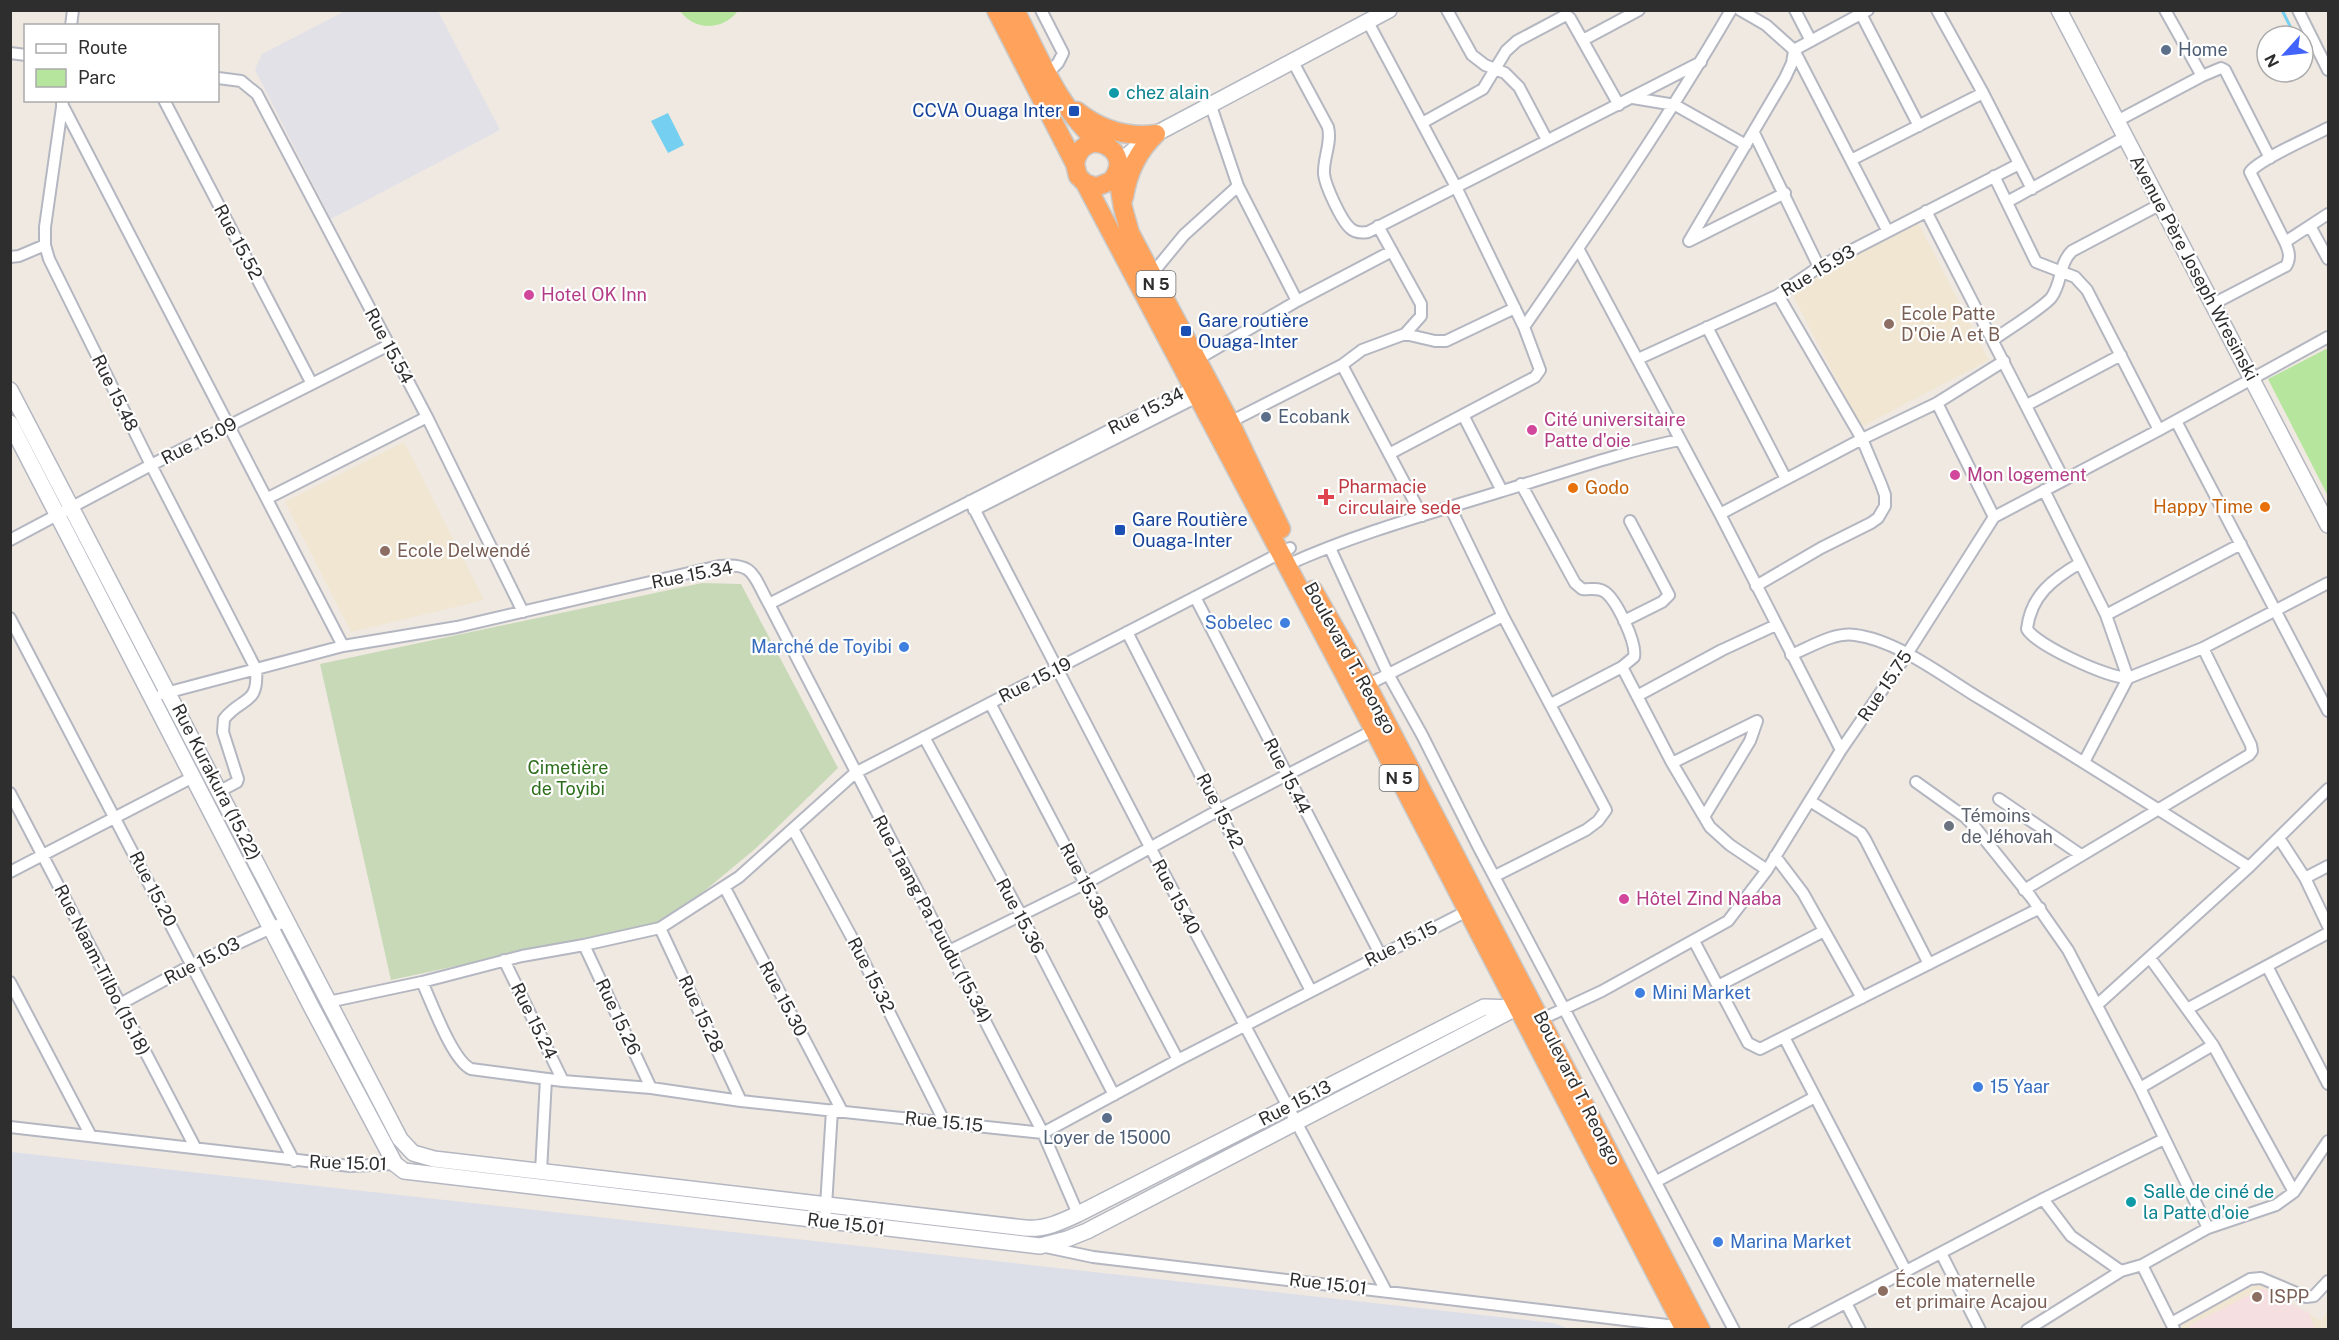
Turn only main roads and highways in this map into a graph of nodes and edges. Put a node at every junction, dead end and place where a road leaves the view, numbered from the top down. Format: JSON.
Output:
{"nodes":[{"id":1,"x":996,"y":10,"type":"edge"},
{"id":2,"x":1015,"y":10,"type":"edge"},
{"id":3,"x":1389,"y":10,"type":"edge"},
{"id":4,"x":2060,"y":10,"type":"edge"},
{"id":5,"x":1052,"y":80,"type":"junction"},
{"id":6,"x":1152,"y":136,"type":"junction"},
{"id":7,"x":1104,"y":145,"type":"junction"},
{"id":8,"x":1075,"y":164,"type":"junction"},
{"id":9,"x":1118,"y":170,"type":"junction"},
{"id":10,"x":1085,"y":183,"type":"junction"},
{"id":11,"x":1123,"y":208,"type":"junction"},
{"id":12,"x":1190,"y":364,"type":"junction"},
{"id":13,"x":1203,"y":388,"type":"junction"},
{"id":14,"x":10,"y":390,"type":"edge"},
{"id":15,"x":10,"y":423,"type":"edge"},
{"id":16,"x":64,"y":511,"type":"junction"},
{"id":17,"x":2328,"y":525,"type":"edge"},
{"id":18,"x":1289,"y":557,"type":"junction"},
{"id":19,"x":1516,"y":1008,"type":"junction"},
{"id":20,"x":1542,"y":1019,"type":"junction"},
{"id":21,"x":434,"y":1159,"type":"joint"},
{"id":22,"x":395,"y":1164,"type":"joint"},
{"id":23,"x":826,"y":1214,"type":"junction"},
{"id":24,"x":1054,"y":1224,"type":"joint"},
{"id":25,"x":1040,"y":1246,"type":"joint"},
{"id":26,"x":1690,"y":1329,"type":"edge"}],
"edges":[{"from":1,"to":8,"type":"highway","number":"N 5"},
{"from":2,"to":5,"type":"highway","number":"N 5"},
{"from":3,"to":6,"type":"main road"},
{"from":4,"to":17,"type":"main road","name":"Avenue Père Joseph Wresinski"},
{"from":5,"to":6,"type":"highway"},
{"from":5,"to":7,"type":"highway","number":"N 5"},
{"from":6,"to":7,"type":"main road"},
{"from":6,"to":9,"type":"main road"},
{"from":6,"to":11,"type":"highway"},
{"from":7,"to":8,"type":"highway"},
{"from":7,"to":9,"type":"highway","number":"N 5"},
{"from":8,"to":10,"type":"highway","number":"N 5"},
{"from":9,"to":10,"type":"highway"},
{"from":9,"to":11,"type":"highway","number":"N 5"},
{"from":10,"to":12,"type":"highway","number":"N 5"},
{"from":11,"to":12,"type":"highway","number":"N 5"},
{"from":12,"to":13,"type":"highway","number":"N 5"},
{"from":13,"to":18,"type":"highway","number":"N 5"},
{"from":13,"to":18,"type":"highway","name":"Boulevard T. Reongo","number":"N 5"},
{"from":14,"to":16,"type":"main road","name":"Rue Kurakura (15.22)"},
{"from":15,"to":16,"type":"main road","name":"Rue Kurakura (15.22)"},
{"from":16,"to":21,"type":"main road","name":"Rue Kurakura (15.22)"},
{"from":16,"to":22,"type":"main road","name":"Rue Kurakura (15.22)"},
{"from":18,"to":19,"type":"highway","number":"N 5"},
{"from":18,"to":20,"type":"highway","name":"Boulevard T. Reongo","number":"N 5"},
{"from":19,"to":20,"type":"main road","name":"Rue 15.13"},
{"from":19,"to":24,"type":"main road","name":"Rue 15.13"},
{"from":19,"to":25,"type":"main road","name":"Rue 15.13"},
{"from":19,"to":26,"type":"highway","number":"N 5"},
{"from":20,"to":26,"type":"highway","name":"Boulevard T. Reongo","number":"N 5"},
{"from":21,"to":23,"type":"main road","name":"Rue 15.01"},
{"from":22,"to":23,"type":"main road","name":"Rue 15.01"},
{"from":23,"to":24,"type":"main road","name":"Rue 15.01"},
{"from":23,"to":25,"type":"main road","name":"Rue 15.01"}]}
